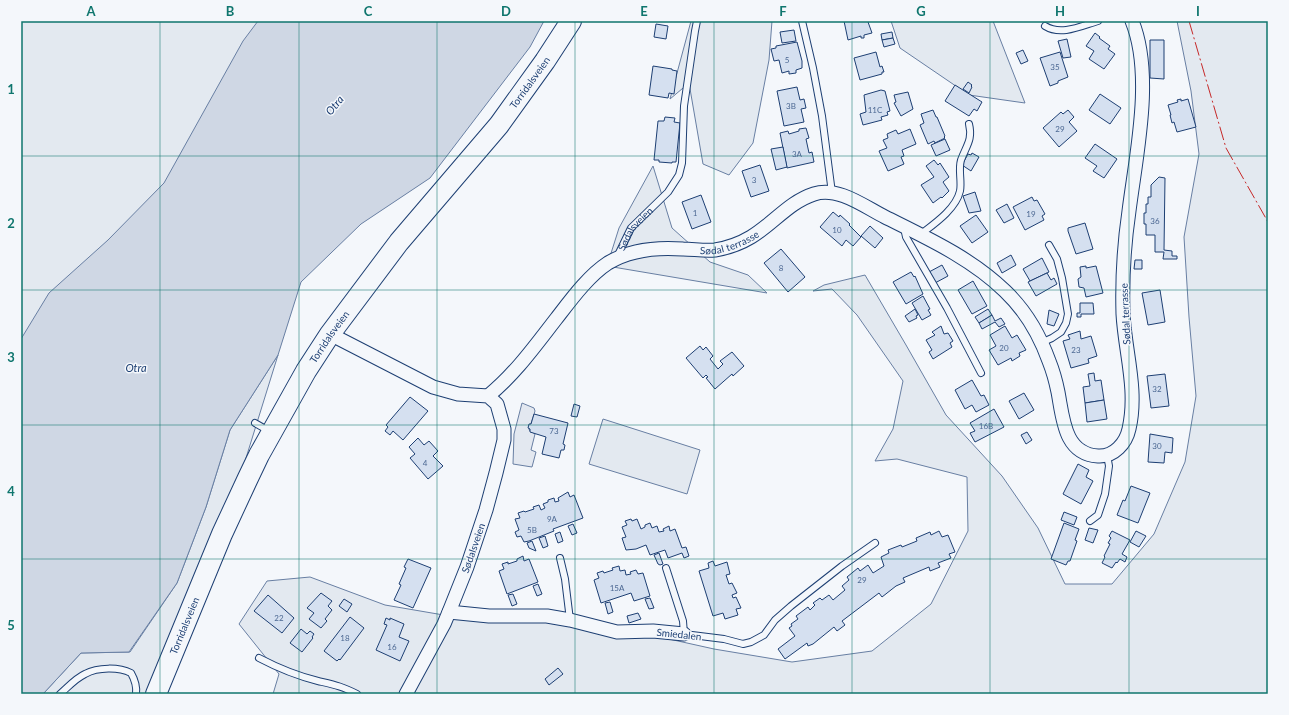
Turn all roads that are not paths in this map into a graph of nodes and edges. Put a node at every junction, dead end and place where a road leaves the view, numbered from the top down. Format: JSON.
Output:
{"nodes":[{"id":1,"x":571,"y":21,"type":"edge"},
{"id":2,"x":697,"y":21,"type":"edge"},
{"id":3,"x":802,"y":21,"type":"edge"},
{"id":4,"x":1098,"y":21,"type":"edge"},
{"id":5,"x":1132,"y":21,"type":"edge"},
{"id":6,"x":1045,"y":26,"type":"dead end"},
{"id":7,"x":969,"y":124,"type":"dead end"},
{"id":8,"x":832,"y":193,"type":"junction"},
{"id":9,"x":904,"y":227,"type":"junction"},
{"id":10,"x":920,"y":234,"type":"junction"},
{"id":11,"x":1049,"y":244,"type":"dead end"},
{"id":12,"x":615,"y":260,"type":"junction"},
{"id":13,"x":330,"y":334,"type":"junction"},
{"id":14,"x":1041,"y":343,"type":"junction"},
{"id":15,"x":981,"y":373,"type":"dead end"},
{"id":16,"x":488,"y":396,"type":"junction"},
{"id":17,"x":1107,"y":455,"type":"junction"},
{"id":18,"x":1090,"y":521,"type":"dead end"},
{"id":19,"x":875,"y":543,"type":"dead end"},
{"id":20,"x":560,"y":558,"type":"dead end"},
{"id":21,"x":666,"y":568,"type":"dead end"},
{"id":22,"x":449,"y":612,"type":"junction"},
{"id":23,"x":570,"y":620,"type":"junction"},
{"id":24,"x":684,"y":634,"type":"junction"},
{"id":25,"x":259,"y":658,"type":"dead end"},
{"id":26,"x":60,"y":694,"type":"edge"},
{"id":27,"x":136,"y":694,"type":"edge"},
{"id":28,"x":156,"y":694,"type":"edge"},
{"id":29,"x":357,"y":694,"type":"edge"},
{"id":30,"x":406,"y":694,"type":"edge"}],
"edges":[{"from":1,"to":13,"type":"main road","name":"Torridalsveien"},
{"from":2,"to":12,"type":"lane","name":"Sødalsveien"},
{"from":3,"to":8,"type":"lane"},
{"from":4,"to":6,"type":"lane"},
{"from":5,"to":17,"type":"street","name":"Sødal terrasse"},
{"from":7,"to":10,"type":"lane"},
{"from":8,"to":9,"type":"street","name":"Sødal terrasse"},
{"from":8,"to":12,"type":"street","name":"Sødal terrasse"},
{"from":9,"to":10,"type":"street","name":"Sødal terrasse"},
{"from":9,"to":15,"type":"lane"},
{"from":10,"to":14,"type":"street","name":"Sødal terrasse"},
{"from":11,"to":14,"type":"lane"},
{"from":12,"to":16,"type":"street","name":"Sødalsveien"},
{"from":13,"to":16,"type":"street"},
{"from":13,"to":28,"type":"main road","name":"Torridalsveien"},
{"from":14,"to":17,"type":"street","name":"Sødal terrasse"},
{"from":16,"to":22,"type":"street","name":"Sødalsveien"},
{"from":17,"to":18,"type":"lane"},
{"from":19,"to":24,"type":"lane","name":"Smiedalen"},
{"from":20,"to":23,"type":"lane"},
{"from":21,"to":24,"type":"lane"},
{"from":22,"to":23,"type":"street","name":"Smiedalen"},
{"from":22,"to":30,"type":"street","name":"Sødalsveien"},
{"from":23,"to":24,"type":"street","name":"Smiedalen"},
{"from":25,"to":29,"type":"lane"},
{"from":26,"to":27,"type":"lane"}]}
